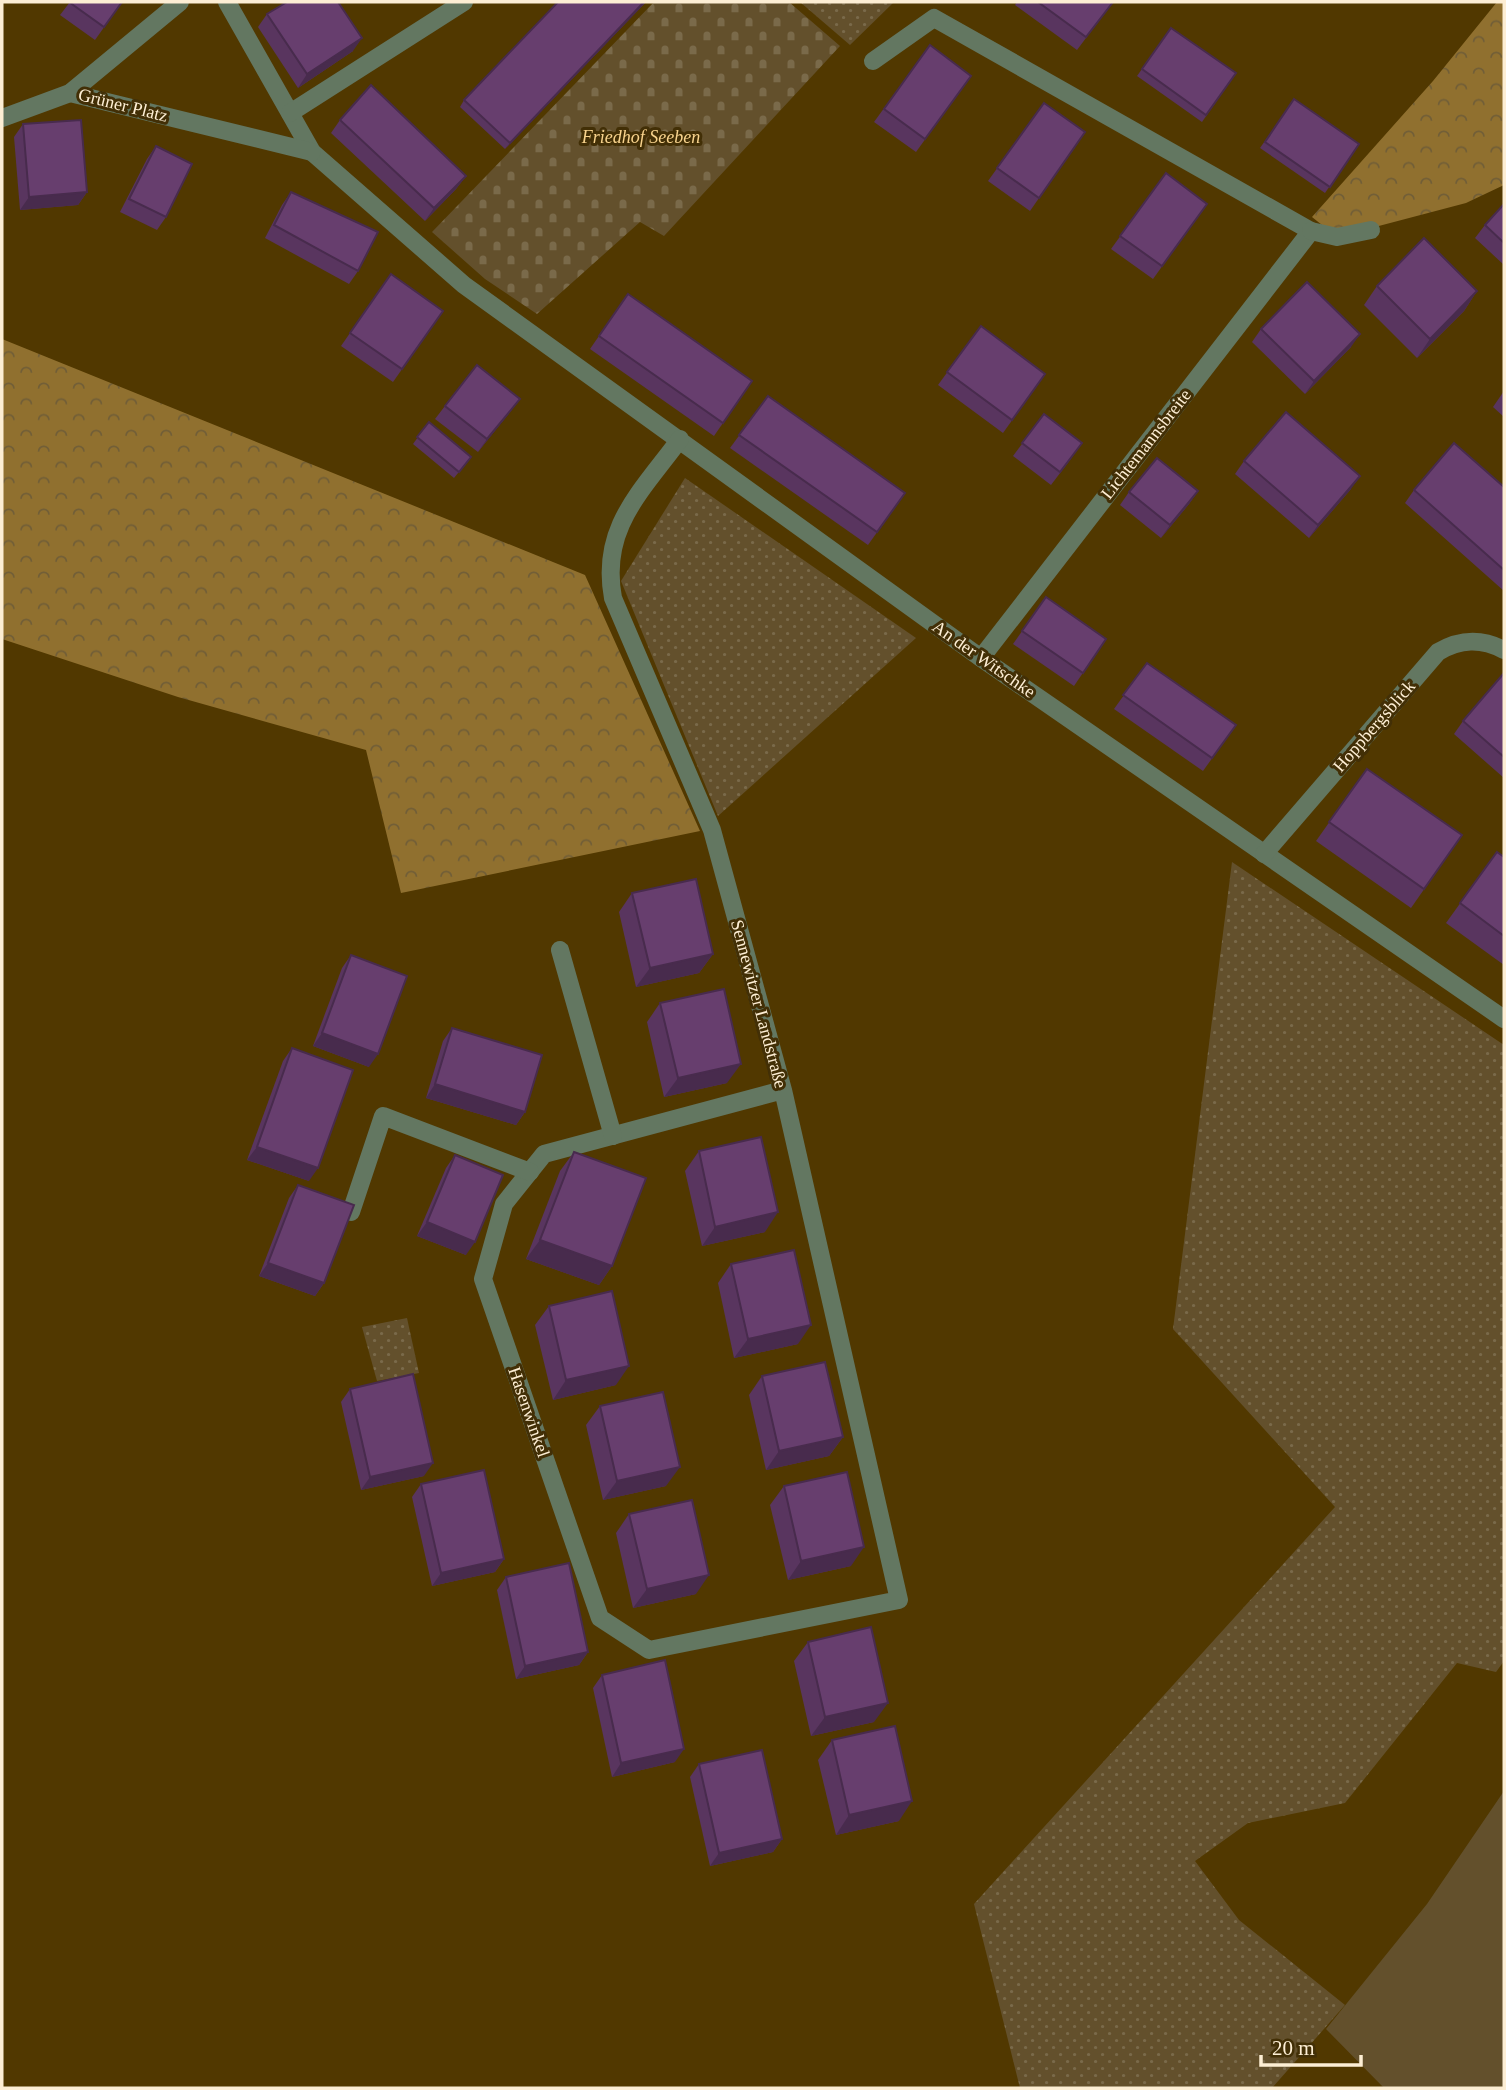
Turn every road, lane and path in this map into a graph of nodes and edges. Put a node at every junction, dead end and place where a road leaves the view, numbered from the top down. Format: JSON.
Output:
{"nodes":[{"id":1,"x":180,"y":2,"type":"edge"},
{"id":2,"x":228,"y":2,"type":"edge"},
{"id":3,"x":464,"y":2,"type":"edge"},
{"id":4,"x":873,"y":61,"type":"dead end"},
{"id":5,"x":71,"y":93,"type":"junction"},
{"id":6,"x":290,"y":113,"type":"junction"},
{"id":7,"x":2,"y":118,"type":"edge"},
{"id":8,"x":312,"y":152,"type":"junction"},
{"id":9,"x":1371,"y":230,"type":"dead end"},
{"id":10,"x":1311,"y":231,"type":"junction"},
{"id":11,"x":471,"y":289,"type":"joint"},
{"id":12,"x":680,"y":439,"type":"junction"},
{"id":13,"x":1504,"y":650,"type":"edge"},
{"id":14,"x":981,"y":658,"type":"junction"},
{"id":15,"x":1264,"y":854,"type":"junction"},
{"id":16,"x":560,"y":950,"type":"dead end"},
{"id":17,"x":1504,"y":1019,"type":"edge"},
{"id":18,"x":783,"y":1090,"type":"junction"},
{"id":19,"x":613,"y":1136,"type":"junction"},
{"id":20,"x":530,"y":1172,"type":"junction"},
{"id":21,"x":351,"y":1212,"type":"edge"},
{"id":22,"x":899,"y":1600,"type":"joint"}],
"edges":[{"from":1,"to":5,"type":"street","name":"Grüner Platz"},
{"from":2,"to":6,"type":"street","name":"Grüner Platz"},
{"from":3,"to":6,"type":"street"},
{"from":4,"to":10,"type":"street"},
{"from":5,"to":7,"type":"street"},
{"from":5,"to":8,"type":"street","name":"Grüner Platz"},
{"from":6,"to":8,"type":"street","name":"Grüner Platz"},
{"from":8,"to":11,"type":"street","name":"Grüner Platz"},
{"from":9,"to":10,"type":"street"},
{"from":10,"to":14,"type":"street","name":"Lichtemannsbreite"},
{"from":11,"to":12,"type":"street","name":"An der Witschke"},
{"from":12,"to":14,"type":"street","name":"An der Witschke"},
{"from":12,"to":18,"type":"street","name":"Sennewitzer Landstraße"},
{"from":13,"to":15,"type":"street","name":"Hoppbergsblick"},
{"from":14,"to":15,"type":"street","name":"An der Witschke"},
{"from":15,"to":17,"type":"street","name":"An der Witschke"},
{"from":16,"to":19,"type":"street"},
{"from":18,"to":19,"type":"street","name":"Hasenwinkel"},
{"from":18,"to":22,"type":"street","name":"Sennewitzer Landstraße"},
{"from":19,"to":20,"type":"street","name":"Hasenwinkel"},
{"from":20,"to":21,"type":"street"},
{"from":20,"to":22,"type":"street","name":"Hasenwinkel"}]}
